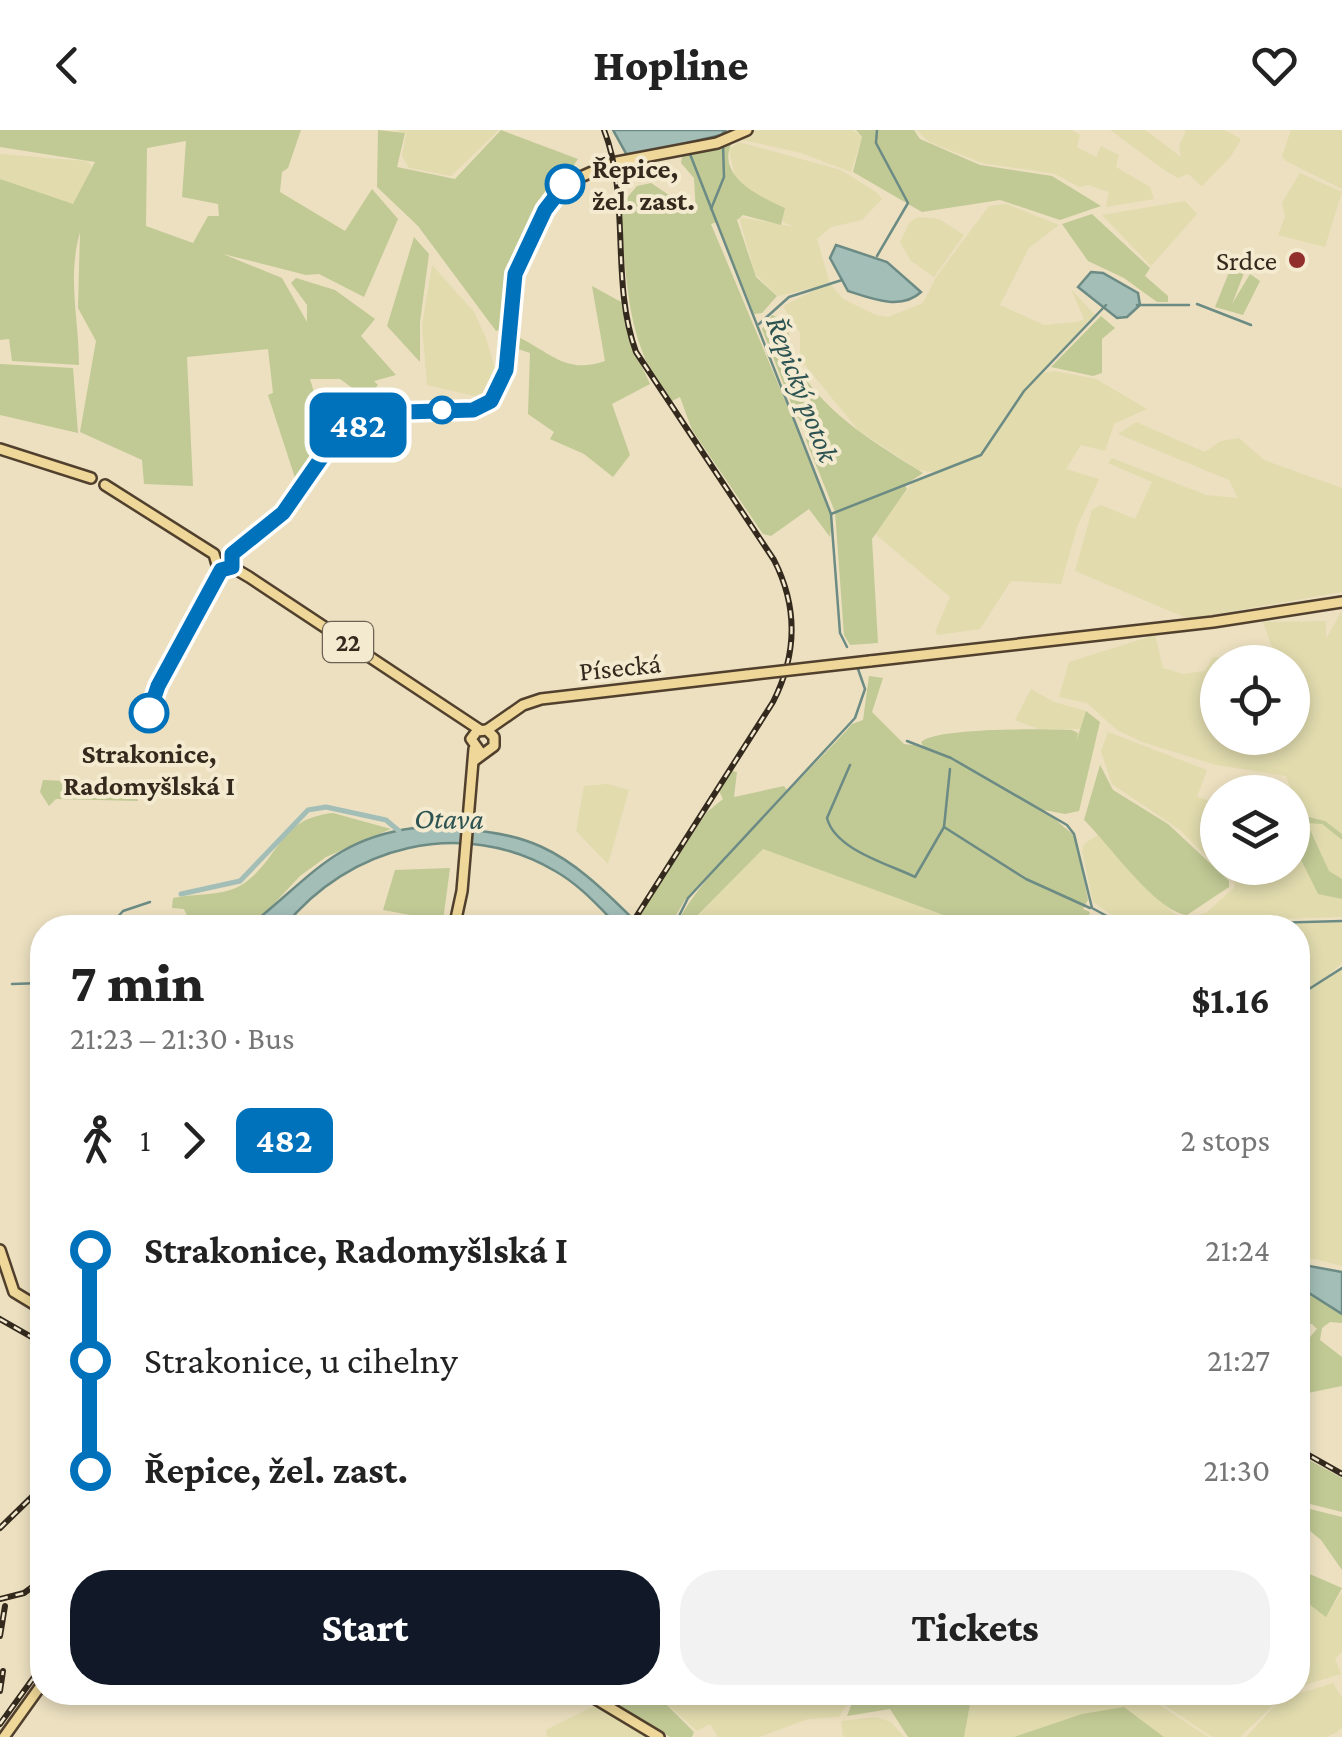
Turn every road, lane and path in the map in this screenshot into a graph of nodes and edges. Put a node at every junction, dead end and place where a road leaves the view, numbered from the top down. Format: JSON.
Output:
{"nodes":[{"id":1,"x":748,"y":130,"type":"edge"},
{"id":2,"x":0,"y":450,"type":"edge"},
{"id":3,"x":91,"y":478,"type":"dead end"},
{"id":4,"x":106,"y":485,"type":"dead end"},
{"id":5,"x":232,"y":554,"type":"junction"},
{"id":6,"x":216,"y":555,"type":"junction"},
{"id":7,"x":232,"y":567,"type":"junction"},
{"id":8,"x":1342,"y":602,"type":"edge"},
{"id":9,"x":483,"y":732,"type":"junction"},
{"id":10,"x":478,"y":751,"type":"junction"},
{"id":11,"x":456,"y":915,"type":"edge"},
{"id":12,"x":0,"y":1250,"type":"edge"},
{"id":13,"x":30,"y":1302,"type":"edge"},
{"id":14,"x":30,"y":1701,"type":"edge"},
{"id":15,"x":607,"y":1705,"type":"edge"},
{"id":16,"x":4,"y":1737,"type":"edge"},
{"id":17,"x":659,"y":1737,"type":"edge"}],
"edges":[{"from":1,"to":5,"type":"main road"},
{"from":2,"to":3,"type":"main road"},
{"from":4,"to":6,"type":"main road","number":"22"},
{"from":5,"to":6,"type":"main road"},
{"from":5,"to":7,"type":"main road"},
{"from":6,"to":7,"type":"main road","number":"22"},
{"from":7,"to":9,"type":"main road","number":"22"},
{"from":8,"to":9,"type":"main road","name":"Písecká","bridge":true},
{"from":9,"to":10,"type":"main road"},
{"from":9,"to":10,"type":"main road","name":"Písecká"},
{"from":10,"to":11,"type":"main road"},
{"from":12,"to":13,"type":"main road"},
{"from":14,"to":16,"type":"main road"},
{"from":15,"to":17,"type":"main road"}]}
